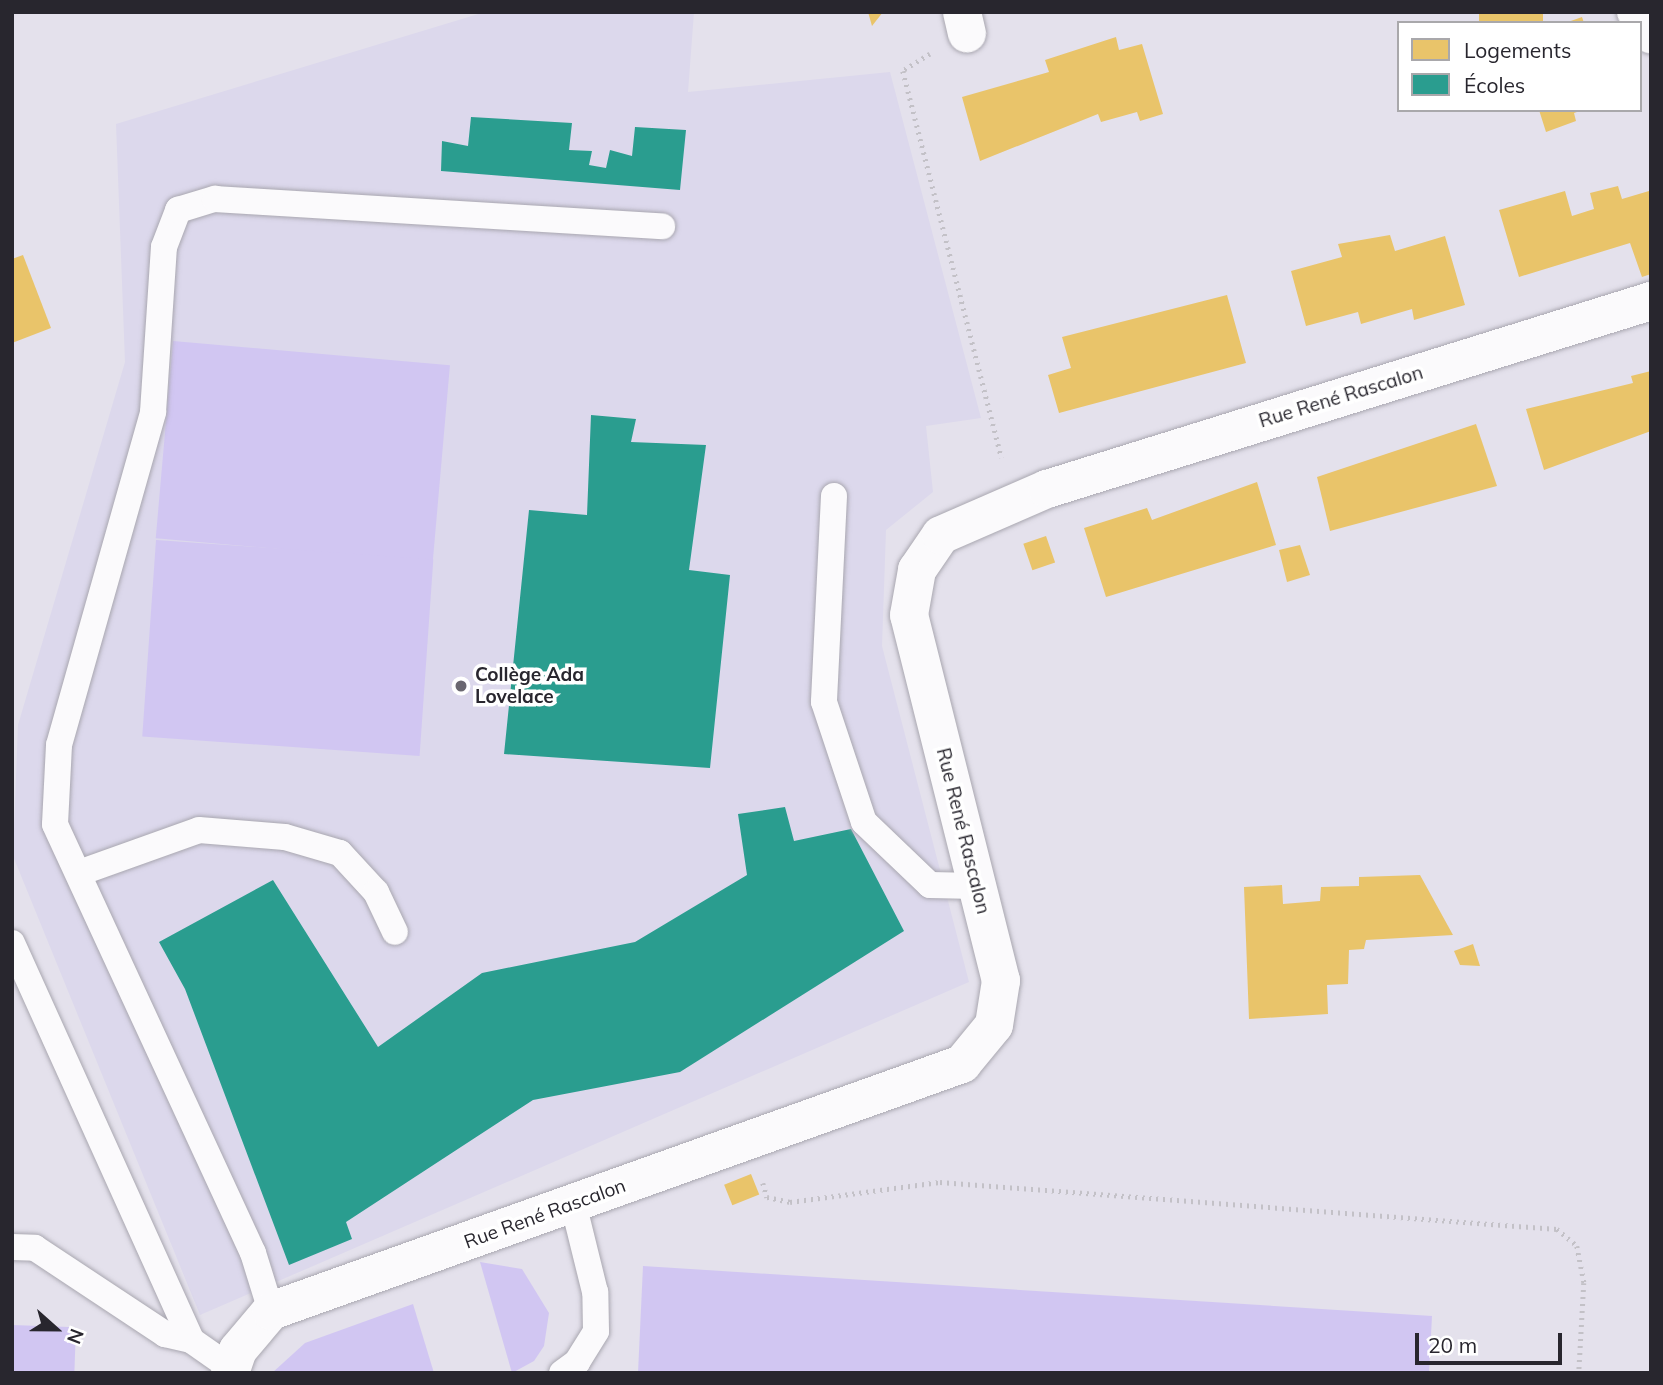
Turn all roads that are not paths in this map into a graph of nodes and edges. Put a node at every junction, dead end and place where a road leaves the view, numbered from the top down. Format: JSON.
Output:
{"nodes":[{"id":1,"x":1636,"y":12,"type":"edge"},
{"id":2,"x":1651,"y":34,"type":"edge"},
{"id":3,"x":662,"y":226,"type":"dead end"},
{"id":4,"x":1651,"y":301,"type":"edge"},
{"id":5,"x":834,"y":496,"type":"dead end"},
{"id":6,"x":79,"y":873,"type":"junction"},
{"id":7,"x":976,"y":886,"type":"junction"},
{"id":8,"x":395,"y":932,"type":"dead end"},
{"id":9,"x":12,"y":943,"type":"edge"},
{"id":10,"x":573,"y":1203,"type":"junction"},
{"id":11,"x":12,"y":1247,"type":"edge"},
{"id":12,"x":271,"y":1311,"type":"junction"},
{"id":13,"x":191,"y":1340,"type":"junction"},
{"id":14,"x":230,"y":1371,"type":"edge"},
{"id":15,"x":562,"y":1373,"type":"edge"}],
"edges":[{"from":1,"to":2,"type":"street"},
{"from":3,"to":6,"type":"lane"},
{"from":4,"to":7,"type":"street","name":"Rue René Rascalon"},
{"from":5,"to":7,"type":"lane"},
{"from":6,"to":8,"type":"lane"},
{"from":6,"to":12,"type":"lane"},
{"from":7,"to":10,"type":"street","name":"Rue René Rascalon"},
{"from":9,"to":13,"type":"lane"},
{"from":10,"to":12,"type":"street","name":"Rue René Rascalon"},
{"from":10,"to":15,"type":"lane"},
{"from":11,"to":13,"type":"lane"},
{"from":12,"to":14,"type":"street"},
{"from":13,"to":14,"type":"lane"}]}
